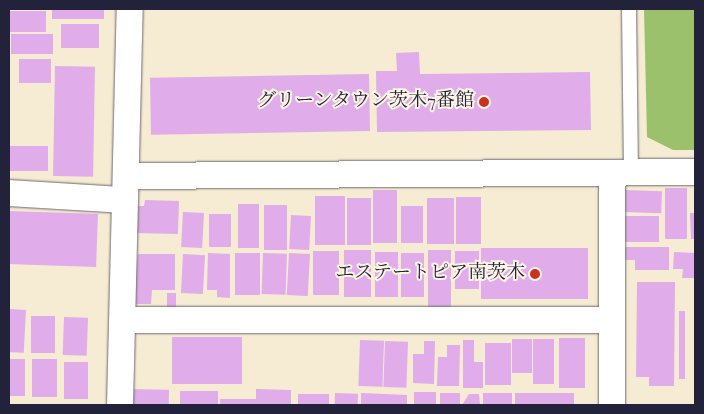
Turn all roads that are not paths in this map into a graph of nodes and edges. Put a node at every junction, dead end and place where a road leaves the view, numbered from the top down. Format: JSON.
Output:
{"nodes":[{"id":1,"x":130,"y":9,"type":"edge"},
{"id":2,"x":629,"y":9,"type":"edge"},
{"id":3,"x":695,"y":172,"type":"edge"},
{"id":4,"x":622,"y":175,"type":"junction"},
{"id":5,"x":126,"y":188,"type":"junction"},
{"id":6,"x":9,"y":194,"type":"edge"},
{"id":7,"x":123,"y":320,"type":"junction"},
{"id":8,"x":612,"y":320,"type":"junction"},
{"id":9,"x":120,"y":405,"type":"edge"},
{"id":10,"x":612,"y":405,"type":"edge"}],
"edges":[{"from":1,"to":5,"type":"street"},
{"from":2,"to":4,"type":"lane"},
{"from":3,"to":4,"type":"street"},
{"from":4,"to":5,"type":"street"},
{"from":4,"to":8,"type":"street"},
{"from":5,"to":6,"type":"street"},
{"from":5,"to":7,"type":"street"},
{"from":7,"to":8,"type":"street"},
{"from":7,"to":9,"type":"street"},
{"from":8,"to":10,"type":"street"}]}
